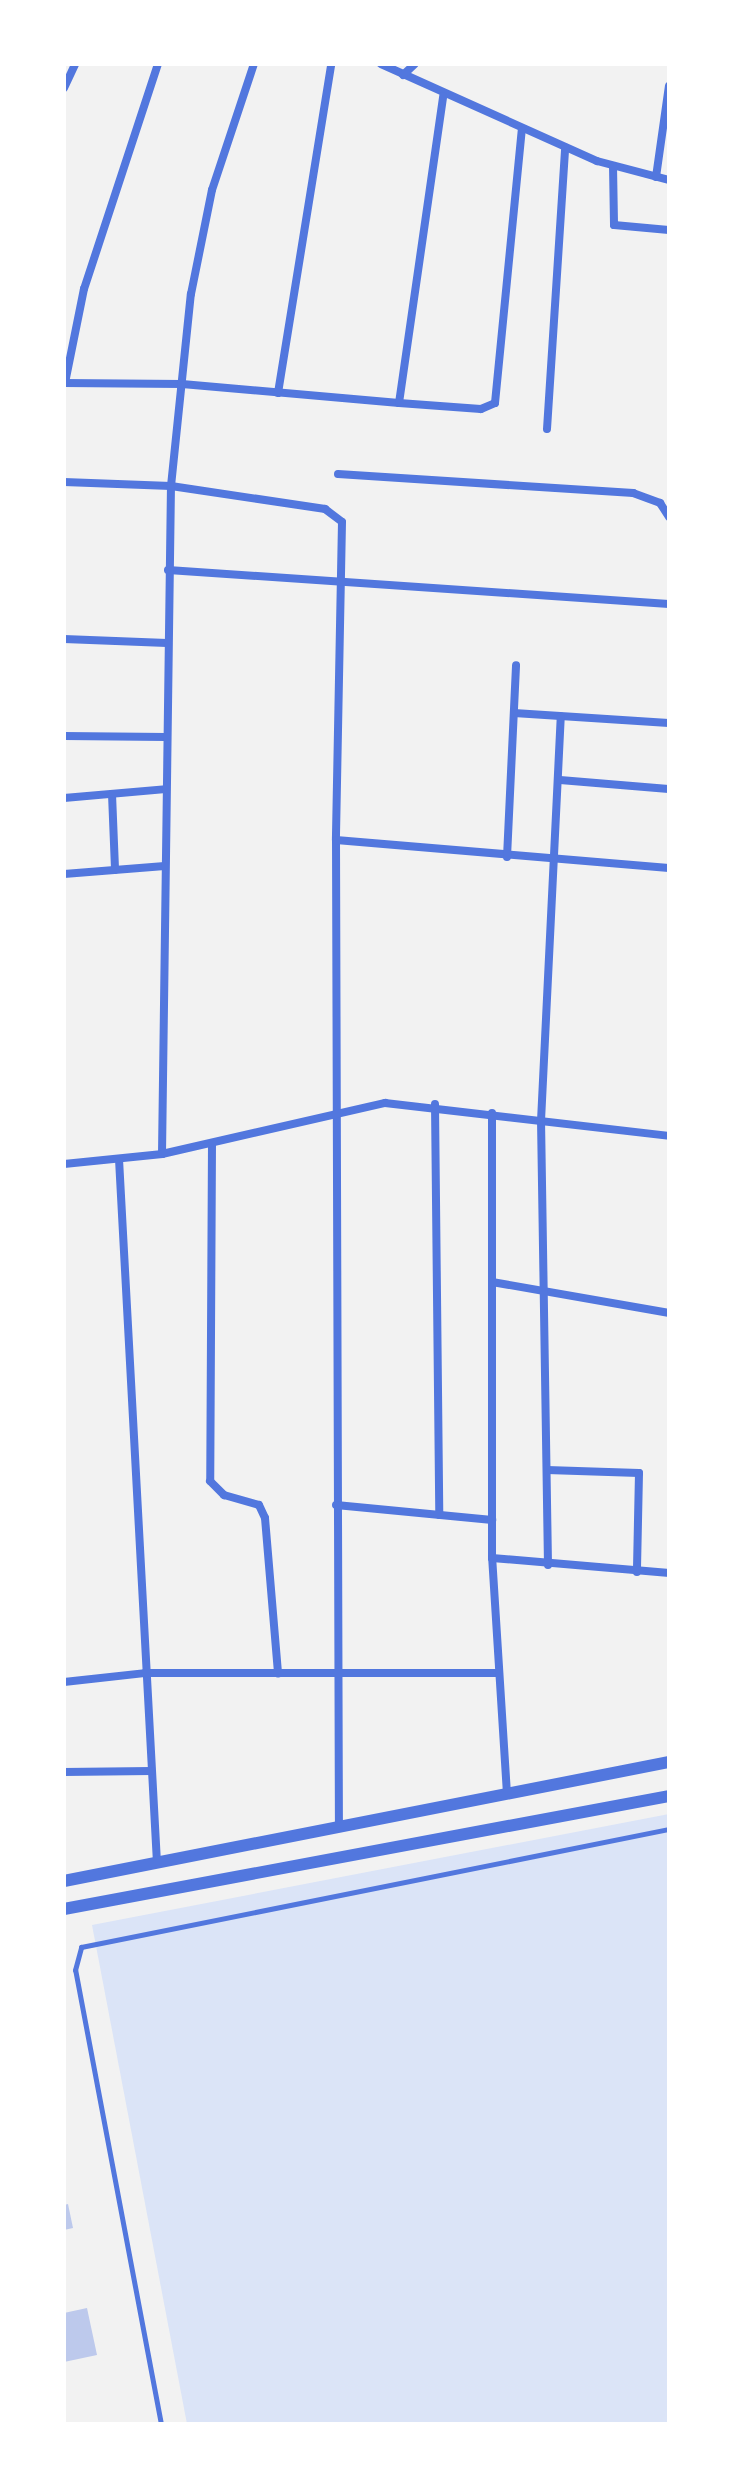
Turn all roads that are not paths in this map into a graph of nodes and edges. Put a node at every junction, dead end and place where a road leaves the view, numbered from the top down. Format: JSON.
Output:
{"nodes":[{"id":1,"x":75,"y":64,"type":"edge"},
{"id":2,"x":158,"y":64,"type":"edge"},
{"id":3,"x":254,"y":64,"type":"edge"},
{"id":4,"x":331,"y":64,"type":"edge"},
{"id":5,"x":381,"y":64,"type":"edge"},
{"id":6,"x":415,"y":64,"type":"edge"},
{"id":7,"x":403,"y":75,"type":"junction"},
{"id":8,"x":669,"y":86,"type":"edge"},
{"id":9,"x":64,"y":88,"type":"edge"},
{"id":10,"x":443,"y":96,"type":"junction"},
{"id":11,"x":522,"y":130,"type":"junction"},
{"id":12,"x":565,"y":148,"type":"junction"},
{"id":13,"x":613,"y":166,"type":"junction"},
{"id":14,"x":656,"y":177,"type":"junction"},
{"id":15,"x":669,"y":180,"type":"edge"},
{"id":16,"x":669,"y":230,"type":"edge"},
{"id":17,"x":64,"y":383,"type":"edge"},
{"id":18,"x":182,"y":384,"type":"junction"},
{"id":19,"x":278,"y":393,"type":"junction"},
{"id":20,"x":399,"y":403,"type":"junction"},
{"id":21,"x":547,"y":429,"type":"dead end"},
{"id":22,"x":338,"y":474,"type":"dead end"},
{"id":23,"x":64,"y":482,"type":"edge"},
{"id":24,"x":171,"y":486,"type":"junction"},
{"id":25,"x":669,"y":517,"type":"edge"},
{"id":26,"x":168,"y":570,"type":"junction"},
{"id":27,"x":339,"y":579,"type":"junction"},
{"id":28,"x":669,"y":604,"type":"edge"},
{"id":29,"x":64,"y":639,"type":"edge"},
{"id":30,"x":167,"y":643,"type":"junction"},
{"id":31,"x":516,"y":665,"type":"dead end"},
{"id":32,"x":514,"y":713,"type":"junction"},
{"id":33,"x":561,"y":716,"type":"junction"},
{"id":34,"x":669,"y":723,"type":"edge"},
{"id":35,"x":64,"y":736,"type":"edge"},
{"id":36,"x":166,"y":737,"type":"junction"},
{"id":37,"x":560,"y":780,"type":"junction"},
{"id":38,"x":166,"y":789,"type":"junction"},
{"id":39,"x":669,"y":789,"type":"edge"},
{"id":40,"x":112,"y":794,"type":"junction"},
{"id":41,"x":64,"y":798,"type":"edge"},
{"id":42,"x":336,"y":840,"type":"junction"},
{"id":43,"x":507,"y":857,"type":"junction"},
{"id":44,"x":559,"y":859,"type":"junction"},
{"id":45,"x":165,"y":866,"type":"junction"},
{"id":46,"x":669,"y":868,"type":"edge"},
{"id":47,"x":115,"y":870,"type":"junction"},
{"id":48,"x":64,"y":874,"type":"edge"},
{"id":49,"x":435,"y":1104,"type":"junction"},
{"id":50,"x":338,"y":1110,"type":"junction"},
{"id":51,"x":492,"y":1113,"type":"junction"},
{"id":52,"x":541,"y":1121,"type":"junction"},
{"id":53,"x":669,"y":1136,"type":"edge"},
{"id":54,"x":212,"y":1143,"type":"junction"},
{"id":55,"x":162,"y":1154,"type":"junction"},
{"id":56,"x":119,"y":1159,"type":"junction"},
{"id":57,"x":64,"y":1164,"type":"edge"},
{"id":58,"x":492,"y":1282,"type":"junction"},
{"id":59,"x":545,"y":1292,"type":"junction"},
{"id":60,"x":669,"y":1313,"type":"edge"},
{"id":61,"x":547,"y":1470,"type":"junction"},
{"id":62,"x":336,"y":1505,"type":"junction"},
{"id":63,"x":439,"y":1515,"type":"junction"},
{"id":64,"x":492,"y":1520,"type":"junction"},
{"id":65,"x":492,"y":1558,"type":"junction"},
{"id":66,"x":548,"y":1565,"type":"junction"},
{"id":67,"x":637,"y":1572,"type":"junction"},
{"id":68,"x":669,"y":1573,"type":"edge"},
{"id":69,"x":145,"y":1673,"type":"junction"},
{"id":70,"x":278,"y":1673,"type":"junction"},
{"id":71,"x":496,"y":1673,"type":"junction"},
{"id":72,"x":335,"y":1674,"type":"junction"},
{"id":73,"x":64,"y":1682,"type":"edge"},
{"id":74,"x":669,"y":1762,"type":"edge"},
{"id":75,"x":151,"y":1771,"type":"junction"},
{"id":76,"x":64,"y":1772,"type":"edge"},
{"id":77,"x":507,"y":1794,"type":"junction"},
{"id":78,"x":669,"y":1796,"type":"edge"},
{"id":79,"x":339,"y":1826,"type":"junction"},
{"id":80,"x":669,"y":1829,"type":"edge"},
{"id":81,"x":157,"y":1863,"type":"junction"},
{"id":82,"x":64,"y":1881,"type":"edge"},
{"id":83,"x":64,"y":1909,"type":"edge"},
{"id":84,"x":161,"y":2424,"type":"edge"}],
"edges":[{"from":1,"to":9,"type":"street"},
{"from":2,"to":17,"type":"street"},
{"from":3,"to":18,"type":"street"},
{"from":4,"to":19,"type":"street"},
{"from":5,"to":7,"type":"street"},
{"from":6,"to":7,"type":"street"},
{"from":7,"to":10,"type":"street"},
{"from":8,"to":14,"type":"street"},
{"from":10,"to":11,"type":"street"},
{"from":10,"to":20,"type":"street"},
{"from":11,"to":12,"type":"street"},
{"from":11,"to":20,"type":"street"},
{"from":12,"to":13,"type":"street"},
{"from":12,"to":21,"type":"street"},
{"from":13,"to":14,"type":"street"},
{"from":13,"to":16,"type":"street"},
{"from":14,"to":15,"type":"street"},
{"from":17,"to":18,"type":"street"},
{"from":18,"to":19,"type":"street"},
{"from":18,"to":24,"type":"street"},
{"from":19,"to":20,"type":"street"},
{"from":22,"to":25,"type":"street"},
{"from":23,"to":24,"type":"street"},
{"from":24,"to":26,"type":"street"},
{"from":24,"to":27,"type":"street"},
{"from":26,"to":27,"type":"street"},
{"from":26,"to":30,"type":"street"},
{"from":27,"to":28,"type":"street"},
{"from":27,"to":42,"type":"street"},
{"from":29,"to":30,"type":"street"},
{"from":30,"to":36,"type":"street"},
{"from":31,"to":32,"type":"street"},
{"from":32,"to":33,"type":"street"},
{"from":32,"to":43,"type":"street"},
{"from":33,"to":34,"type":"street"},
{"from":33,"to":37,"type":"street"},
{"from":35,"to":36,"type":"street"},
{"from":36,"to":38,"type":"street"},
{"from":37,"to":39,"type":"street"},
{"from":37,"to":44,"type":"street"},
{"from":38,"to":40,"type":"street"},
{"from":38,"to":45,"type":"street"},
{"from":40,"to":41,"type":"street"},
{"from":40,"to":47,"type":"street"},
{"from":42,"to":43,"type":"street"},
{"from":42,"to":50,"type":"street"},
{"from":43,"to":44,"type":"street"},
{"from":44,"to":46,"type":"street"},
{"from":44,"to":52,"type":"street"},
{"from":45,"to":47,"type":"street"},
{"from":45,"to":55,"type":"street"},
{"from":47,"to":48,"type":"street"},
{"from":49,"to":50,"type":"street"},
{"from":49,"to":51,"type":"street"},
{"from":49,"to":63,"type":"street"},
{"from":50,"to":54,"type":"street"},
{"from":50,"to":62,"type":"street"},
{"from":51,"to":52,"type":"street"},
{"from":51,"to":58,"type":"street"},
{"from":52,"to":53,"type":"street"},
{"from":52,"to":59,"type":"street"},
{"from":54,"to":55,"type":"street"},
{"from":54,"to":70,"type":"street"},
{"from":55,"to":56,"type":"street"},
{"from":56,"to":57,"type":"street"},
{"from":56,"to":69,"type":"street"},
{"from":58,"to":59,"type":"street"},
{"from":58,"to":64,"type":"street"},
{"from":59,"to":60,"type":"street"},
{"from":59,"to":61,"type":"street"},
{"from":61,"to":66,"type":"street"},
{"from":61,"to":67,"type":"street"},
{"from":62,"to":63,"type":"street"},
{"from":62,"to":72,"type":"street"},
{"from":63,"to":64,"type":"street"},
{"from":64,"to":65,"type":"street"},
{"from":65,"to":66,"type":"street"},
{"from":65,"to":71,"type":"street"},
{"from":66,"to":67,"type":"street"},
{"from":67,"to":68,"type":"street"},
{"from":69,"to":70,"type":"street"},
{"from":69,"to":73,"type":"street"},
{"from":69,"to":75,"type":"street"},
{"from":70,"to":72,"type":"street"},
{"from":71,"to":72,"type":"street"},
{"from":71,"to":77,"type":"street"},
{"from":72,"to":79,"type":"street"},
{"from":74,"to":77,"type":"street"},
{"from":75,"to":76,"type":"street"},
{"from":75,"to":81,"type":"street"},
{"from":77,"to":79,"type":"street"},
{"from":78,"to":83,"type":"street"},
{"from":79,"to":81,"type":"street"},
{"from":80,"to":84,"type":"lane"},
{"from":81,"to":82,"type":"street"}]}
